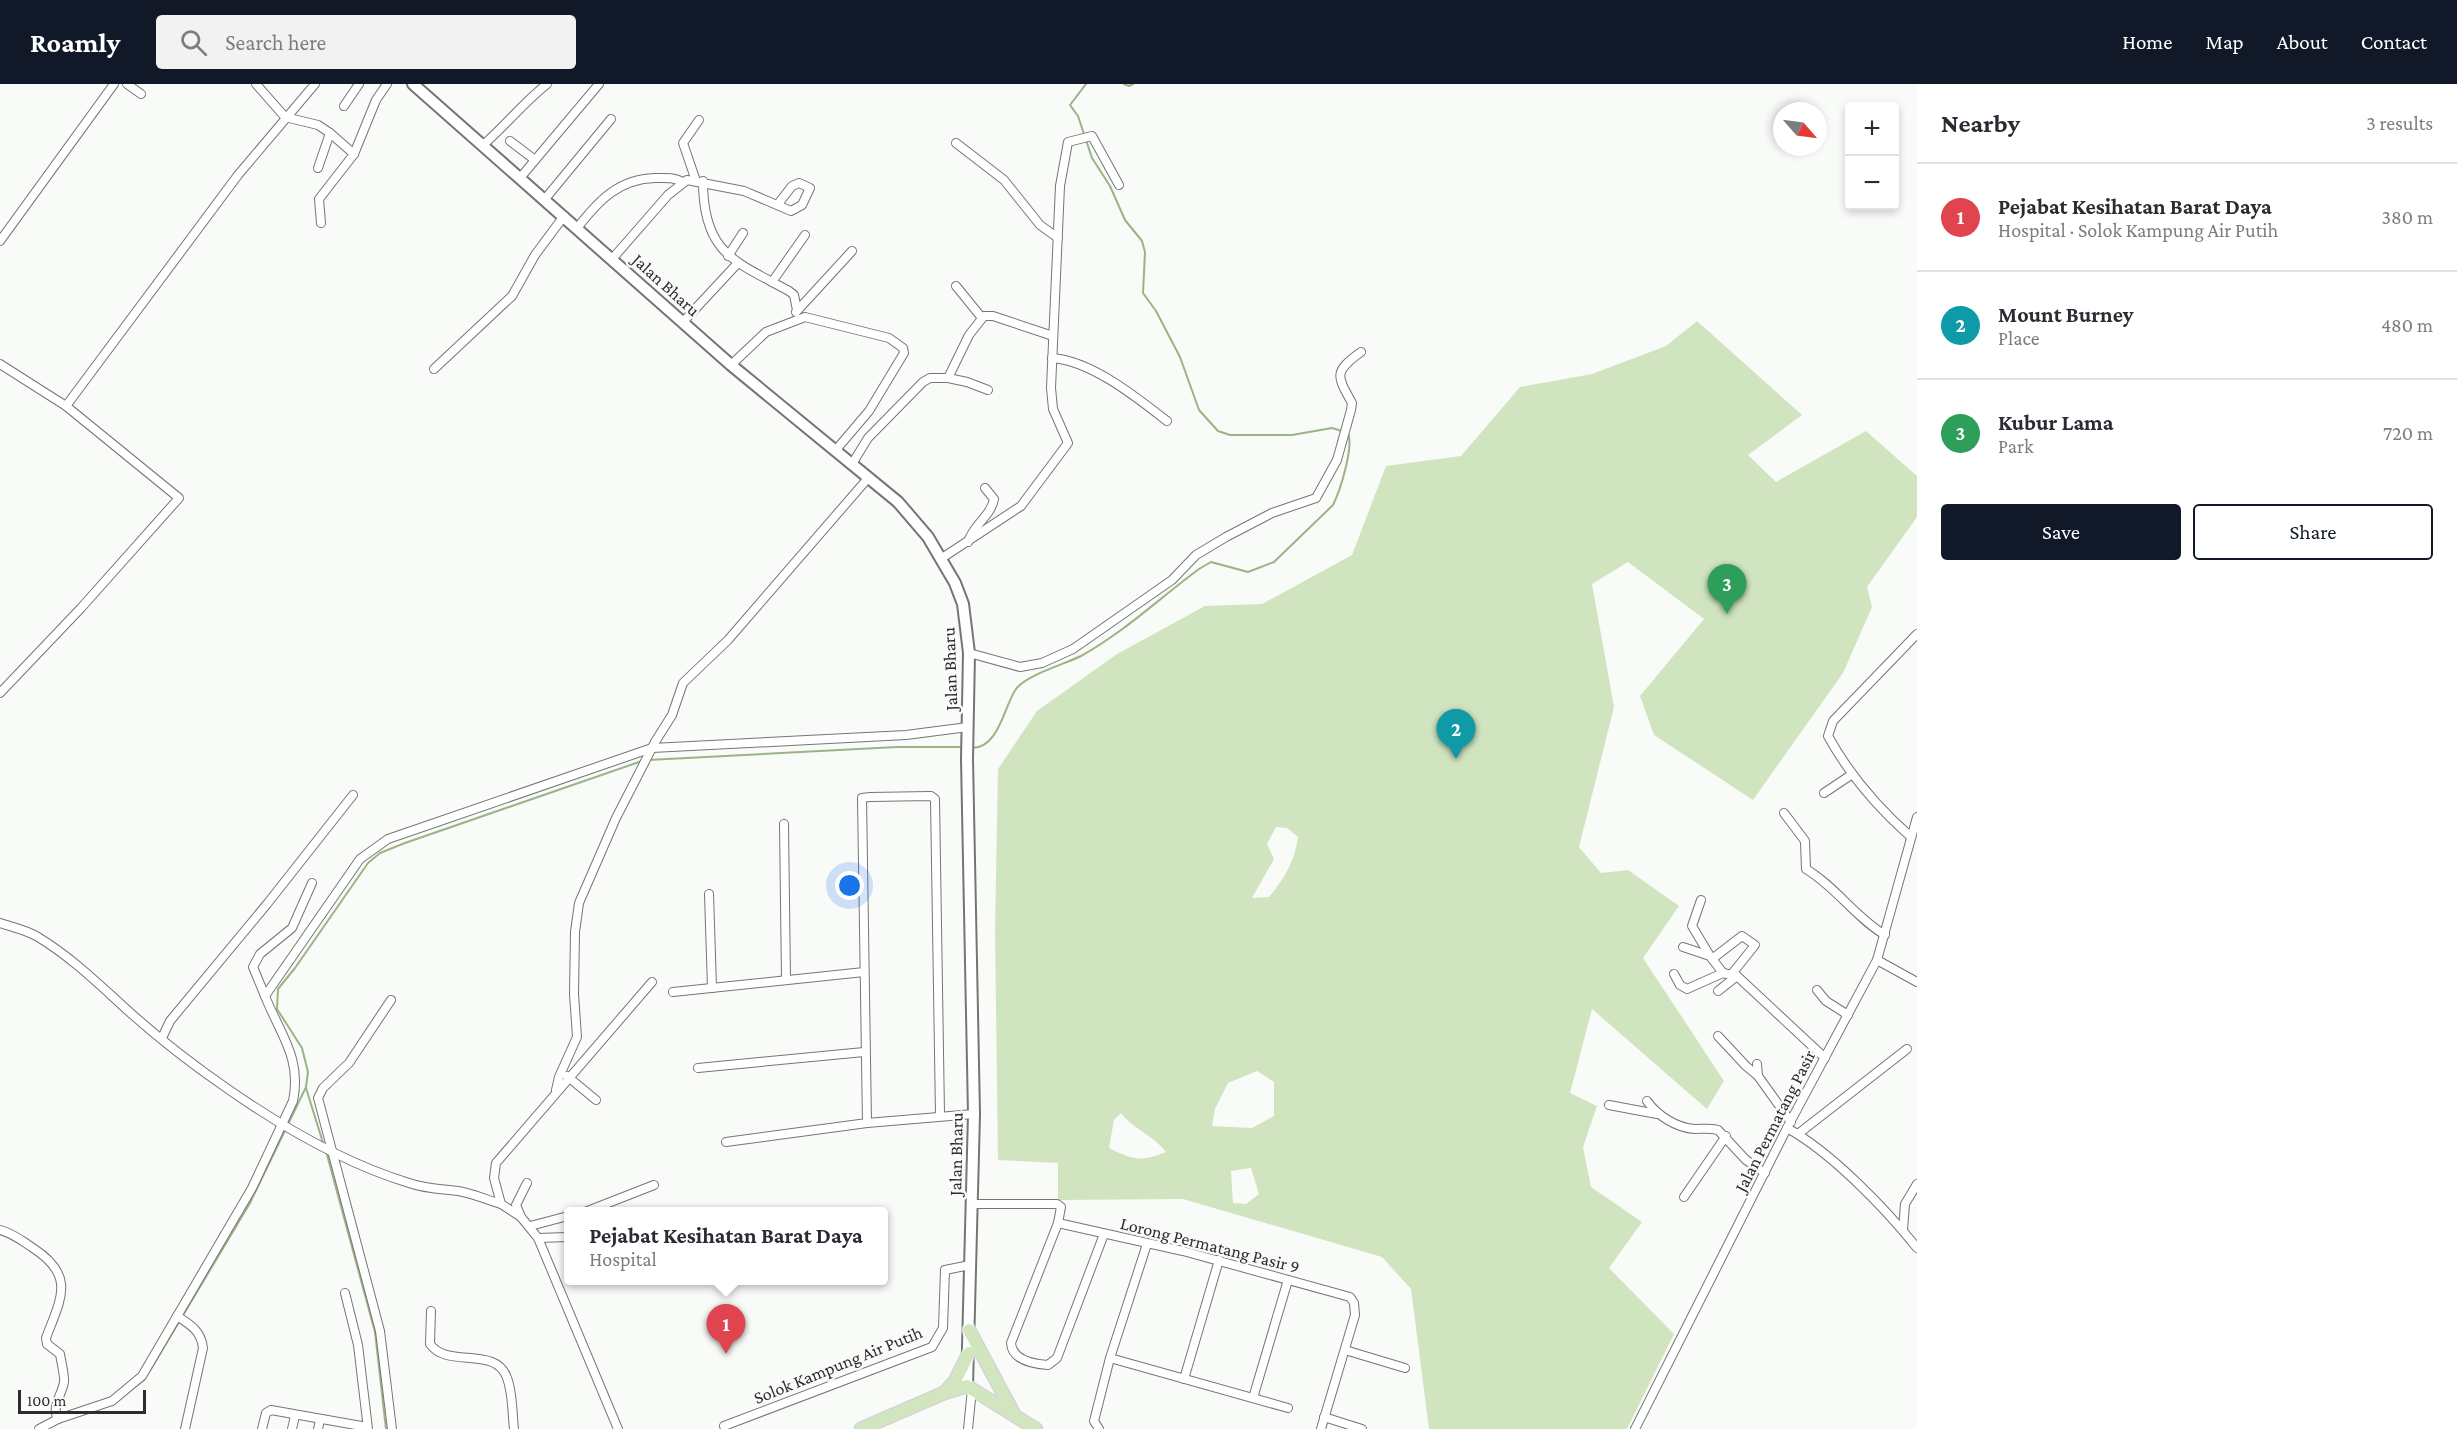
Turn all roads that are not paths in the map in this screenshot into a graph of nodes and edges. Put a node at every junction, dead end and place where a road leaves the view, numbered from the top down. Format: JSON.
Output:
{"nodes":[{"id":1,"x":114,"y":84,"type":"edge"},
{"id":2,"x":127,"y":84,"type":"edge"},
{"id":3,"x":256,"y":84,"type":"edge"},
{"id":4,"x":315,"y":84,"type":"edge"},
{"id":5,"x":359,"y":84,"type":"edge"},
{"id":6,"x":387,"y":84,"type":"edge"},
{"id":7,"x":413,"y":84,"type":"edge"},
{"id":8,"x":547,"y":84,"type":"edge"},
{"id":9,"x":599,"y":84,"type":"edge"},
{"id":10,"x":141,"y":94,"type":"dead end"},
{"id":11,"x":344,"y":106,"type":"dead end"},
{"id":12,"x":285,"y":117,"type":"junction"},
{"id":13,"x":611,"y":119,"type":"dead end"},
{"id":14,"x":699,"y":120,"type":"dead end"},
{"id":15,"x":330,"y":133,"type":"junction"},
{"id":16,"x":510,"y":141,"type":"dead end"},
{"id":17,"x":956,"y":143,"type":"dead end"},
{"id":18,"x":483,"y":145,"type":"junction"},
{"id":19,"x":354,"y":154,"type":"junction"},
{"id":20,"x":534,"y":160,"type":"junction"},
{"id":21,"x":318,"y":168,"type":"dead end"},
{"id":22,"x":520,"y":178,"type":"junction"},
{"id":23,"x":700,"y":181,"type":"junction"},
{"id":24,"x":683,"y":182,"type":"junction"},
{"id":25,"x":1119,"y":185,"type":"dead end"},
{"id":26,"x":545,"y":199,"type":"junction"},
{"id":27,"x":777,"y":204,"type":"dead end"},
{"id":28,"x":564,"y":216,"type":"junction"},
{"id":29,"x":321,"y":223,"type":"dead end"},
{"id":30,"x":578,"y":227,"type":"junction"},
{"id":31,"x":743,"y":233,"type":"dead end"},
{"id":32,"x":805,"y":235,"type":"dead end"},
{"id":33,"x":1058,"y":238,"type":"junction"},
{"id":34,"x":0,"y":242,"type":"edge"},
{"id":35,"x":852,"y":251,"type":"dead end"},
{"id":36,"x":728,"y":256,"type":"junction"},
{"id":37,"x":613,"y":258,"type":"junction"},
{"id":38,"x":737,"y":264,"type":"junction"},
{"id":39,"x":772,"y":282,"type":"junction"},
{"id":40,"x":956,"y":286,"type":"dead end"},
{"id":41,"x":797,"y":310,"type":"junction"},
{"id":42,"x":982,"y":318,"type":"junction"},
{"id":43,"x":792,"y":321,"type":"junction"},
{"id":44,"x":683,"y":322,"type":"junction"},
{"id":45,"x":1053,"y":336,"type":"junction"},
{"id":46,"x":1361,"y":352,"type":"dead end"},
{"id":47,"x":1052,"y":358,"type":"junction"},
{"id":48,"x":0,"y":364,"type":"edge"},
{"id":49,"x":731,"y":365,"type":"junction"},
{"id":50,"x":434,"y":369,"type":"dead end"},
{"id":51,"x":948,"y":378,"type":"junction"},
{"id":52,"x":988,"y":390,"type":"dead end"},
{"id":53,"x":66,"y":406,"type":"junction"},
{"id":54,"x":1167,"y":421,"type":"dead end"},
{"id":55,"x":835,"y":451,"type":"junction"},
{"id":56,"x":852,"y":464,"type":"junction"},
{"id":57,"x":869,"y":477,"type":"junction"},
{"id":58,"x":985,"y":488,"type":"dead end"},
{"id":59,"x":968,"y":542,"type":"junction"},
{"id":60,"x":942,"y":558,"type":"junction"},
{"id":61,"x":1917,"y":634,"type":"edge"},
{"id":62,"x":969,"y":653,"type":"junction"},
{"id":63,"x":0,"y":693,"type":"edge"},
{"id":64,"x":968,"y":727,"type":"junction"},
{"id":65,"x":652,"y":748,"type":"junction"},
{"id":66,"x":1851,"y":775,"type":"junction"},
{"id":67,"x":1824,"y":793,"type":"dead end"},
{"id":68,"x":353,"y":795,"type":"dead end"},
{"id":69,"x":1784,"y":813,"type":"dead end"},
{"id":70,"x":1917,"y":817,"type":"edge"},
{"id":71,"x":784,"y":824,"type":"dead end"},
{"id":72,"x":1913,"y":842,"type":"edge"},
{"id":73,"x":312,"y":883,"type":"dead end"},
{"id":74,"x":709,"y":894,"type":"dead end"},
{"id":75,"x":1701,"y":900,"type":"dead end"},
{"id":76,"x":0,"y":922,"type":"edge"},
{"id":77,"x":1885,"y":935,"type":"junction"},
{"id":78,"x":1683,"y":947,"type":"dead end"},
{"id":79,"x":1711,"y":958,"type":"junction"},
{"id":80,"x":1877,"y":960,"type":"junction"},
{"id":81,"x":864,"y":972,"type":"junction"},
{"id":82,"x":1674,"y":974,"type":"dead end"},
{"id":83,"x":1730,"y":975,"type":"junction"},
{"id":84,"x":786,"y":980,"type":"junction"},
{"id":85,"x":652,"y":982,"type":"dead end"},
{"id":86,"x":1917,"y":982,"type":"edge"},
{"id":87,"x":712,"y":988,"type":"junction"},
{"id":88,"x":1817,"y":990,"type":"dead end"},
{"id":89,"x":673,"y":992,"type":"dead end"},
{"id":90,"x":1718,"y":992,"type":"dead end"},
{"id":91,"x":265,"y":996,"type":"junction"},
{"id":92,"x":391,"y":1000,"type":"dead end"},
{"id":93,"x":1848,"y":1014,"type":"junction"},
{"id":94,"x":1719,"y":1036,"type":"dead end"},
{"id":95,"x":162,"y":1038,"type":"junction"},
{"id":96,"x":1907,"y":1049,"type":"dead end"},
{"id":97,"x":864,"y":1052,"type":"junction"},
{"id":98,"x":1825,"y":1058,"type":"junction"},
{"id":99,"x":1757,"y":1064,"type":"dead end"},
{"id":100,"x":698,"y":1068,"type":"dead end"},
{"id":101,"x":562,"y":1072,"type":"junction"},
{"id":102,"x":1758,"y":1076,"type":"junction"},
{"id":103,"x":570,"y":1078,"type":"junction"},
{"id":104,"x":556,"y":1090,"type":"junction"},
{"id":105,"x":596,"y":1100,"type":"dead end"},
{"id":106,"x":1647,"y":1101,"type":"dead end"},
{"id":107,"x":1609,"y":1106,"type":"dead end"},
{"id":108,"x":974,"y":1114,"type":"junction"},
{"id":109,"x":1657,"y":1114,"type":"junction"},
{"id":110,"x":940,"y":1115,"type":"junction"},
{"id":111,"x":867,"y":1123,"type":"junction"},
{"id":112,"x":1789,"y":1125,"type":"junction"},
{"id":113,"x":286,"y":1126,"type":"junction"},
{"id":114,"x":1798,"y":1134,"type":"junction"},
{"id":115,"x":1726,"y":1136,"type":"junction"},
{"id":116,"x":726,"y":1142,"type":"dead end"},
{"id":117,"x":327,"y":1149,"type":"junction"},
{"id":118,"x":1766,"y":1173,"type":"junction"},
{"id":119,"x":527,"y":1183,"type":"dead end"},
{"id":120,"x":1917,"y":1184,"type":"edge"},
{"id":121,"x":654,"y":1185,"type":"dead end"},
{"id":122,"x":1684,"y":1197,"type":"dead end"},
{"id":123,"x":501,"y":1204,"type":"junction"},
{"id":124,"x":971,"y":1204,"type":"junction"},
{"id":125,"x":598,"y":1207,"type":"edge"},
{"id":126,"x":521,"y":1217,"type":"junction"},
{"id":127,"x":564,"y":1217,"type":"edge"},
{"id":128,"x":1058,"y":1223,"type":"junction"},
{"id":129,"x":530,"y":1226,"type":"junction"},
{"id":130,"x":0,"y":1230,"type":"edge"},
{"id":131,"x":1903,"y":1230,"type":"junction"},
{"id":132,"x":1104,"y":1234,"type":"junction"},
{"id":133,"x":564,"y":1237,"type":"edge"},
{"id":134,"x":538,"y":1238,"type":"junction"},
{"id":135,"x":1146,"y":1244,"type":"junction"},
{"id":136,"x":1917,"y":1248,"type":"edge"},
{"id":137,"x":1219,"y":1260,"type":"junction"},
{"id":138,"x":970,"y":1265,"type":"junction"},
{"id":139,"x":1288,"y":1280,"type":"junction"},
{"id":140,"x":345,"y":1293,"type":"dead end"},
{"id":141,"x":431,"y":1311,"type":"dead end"},
{"id":142,"x":180,"y":1318,"type":"junction"},
{"id":143,"x":969,"y":1330,"type":"junction"},
{"id":144,"x":1345,"y":1350,"type":"junction"},
{"id":145,"x":969,"y":1353,"type":"junction"},
{"id":146,"x":1110,"y":1358,"type":"junction"},
{"id":147,"x":1405,"y":1368,"type":"dead end"},
{"id":148,"x":1184,"y":1378,"type":"junction"},
{"id":149,"x":969,"y":1388,"type":"junction"},
{"id":150,"x":944,"y":1393,"type":"junction"},
{"id":151,"x":1253,"y":1398,"type":"junction"},
{"id":152,"x":1288,"y":1408,"type":"dead end"},
{"id":153,"x":295,"y":1416,"type":"junction"},
{"id":154,"x":1015,"y":1416,"type":"junction"},
{"id":155,"x":1324,"y":1417,"type":"junction"},
{"id":156,"x":58,"y":1419,"type":"junction"},
{"id":157,"x":320,"y":1420,"type":"junction"},
{"id":158,"x":724,"y":1426,"type":"dead end"},
{"id":159,"x":347,"y":1427,"type":"edge"},
{"id":160,"x":368,"y":1428,"type":"edge"},
{"id":161,"x":1098,"y":1428,"type":"edge"},
{"id":162,"x":39,"y":1429,"type":"edge"},
{"id":163,"x":185,"y":1429,"type":"edge"},
{"id":164,"x":262,"y":1429,"type":"edge"},
{"id":165,"x":292,"y":1429,"type":"edge"},
{"id":166,"x":318,"y":1429,"type":"edge"},
{"id":167,"x":392,"y":1429,"type":"edge"},
{"id":168,"x":514,"y":1429,"type":"edge"},
{"id":169,"x":618,"y":1429,"type":"edge"},
{"id":170,"x":861,"y":1429,"type":"edge"},
{"id":171,"x":968,"y":1429,"type":"edge"},
{"id":172,"x":1036,"y":1429,"type":"edge"},
{"id":173,"x":1321,"y":1429,"type":"edge"},
{"id":174,"x":1362,"y":1429,"type":"edge"},
{"id":175,"x":1635,"y":1429,"type":"edge"}],
"edges":[{"from":1,"to":34,"type":"street"},
{"from":2,"to":10,"type":"street"},
{"from":3,"to":12,"type":"street"},
{"from":4,"to":12,"type":"street"},
{"from":5,"to":11,"type":"street"},
{"from":6,"to":19,"type":"street"},
{"from":7,"to":18,"type":"main road","name":"Jalan Bharu"},
{"from":8,"to":18,"type":"street"},
{"from":9,"to":20,"type":"street"},
{"from":12,"to":15,"type":"street"},
{"from":12,"to":53,"type":"street"},
{"from":13,"to":26,"type":"street"},
{"from":14,"to":23,"type":"street"},
{"from":15,"to":19,"type":"street"},
{"from":15,"to":21,"type":"street"},
{"from":16,"to":20,"type":"street"},
{"from":17,"to":33,"type":"street"},
{"from":18,"to":22,"type":"main road","name":"Jalan Bharu"},
{"from":19,"to":29,"type":"street"},
{"from":20,"to":22,"type":"street"},
{"from":22,"to":26,"type":"main road","name":"Jalan Bharu"},
{"from":23,"to":24,"type":"street"},
{"from":23,"to":27,"type":"street"},
{"from":23,"to":36,"type":"street"},
{"from":24,"to":30,"type":"street"},
{"from":24,"to":37,"type":"street"},
{"from":25,"to":33,"type":"street"},
{"from":26,"to":28,"type":"main road","name":"Jalan Bharu"},
{"from":28,"to":30,"type":"main road","name":"Jalan Bharu"},
{"from":28,"to":50,"type":"street"},
{"from":30,"to":37,"type":"main road","name":"Jalan Bharu"},
{"from":31,"to":36,"type":"street"},
{"from":32,"to":39,"type":"street"},
{"from":33,"to":45,"type":"street"},
{"from":35,"to":41,"type":"street"},
{"from":36,"to":38,"type":"street"},
{"from":37,"to":44,"type":"main road","name":"Jalan Bharu"},
{"from":38,"to":39,"type":"street"},
{"from":38,"to":44,"type":"street"},
{"from":39,"to":41,"type":"street"},
{"from":40,"to":42,"type":"street"},
{"from":41,"to":43,"type":"street"},
{"from":42,"to":45,"type":"street"},
{"from":42,"to":51,"type":"street"},
{"from":43,"to":49,"type":"street"},
{"from":43,"to":55,"type":"street"},
{"from":44,"to":49,"type":"main road","name":"Jalan Bharu"},
{"from":45,"to":47,"type":"street"},
{"from":46,"to":62,"type":"street"},
{"from":47,"to":54,"type":"street"},
{"from":47,"to":59,"type":"street"},
{"from":48,"to":53,"type":"street"},
{"from":49,"to":55,"type":"main road","name":"Jalan Bharu"},
{"from":51,"to":52,"type":"street"},
{"from":51,"to":56,"type":"street"},
{"from":53,"to":63,"type":"street"},
{"from":55,"to":56,"type":"main road","name":"Jalan Bharu"},
{"from":56,"to":57,"type":"main road","name":"Jalan Bharu"},
{"from":57,"to":60,"type":"main road","name":"Jalan Bharu"},
{"from":57,"to":65,"type":"street"},
{"from":58,"to":59,"type":"street"},
{"from":59,"to":60,"type":"street"},
{"from":60,"to":62,"type":"main road","name":"Jalan Bharu"},
{"from":61,"to":66,"type":"street"},
{"from":62,"to":64,"type":"main road","name":"Jalan Bharu"},
{"from":64,"to":65,"type":"street"},
{"from":64,"to":108,"type":"main road","name":"Jalan Bharu"},
{"from":65,"to":91,"type":"street"},
{"from":65,"to":101,"type":"street"},
{"from":66,"to":67,"type":"street"},
{"from":66,"to":72,"type":"street"},
{"from":68,"to":95,"type":"street"},
{"from":69,"to":77,"type":"street"},
{"from":70,"to":72,"type":"street","name":"Jalan Permatang Pasir"},
{"from":71,"to":84,"type":"street"},
{"from":72,"to":77,"type":"street","name":"Jalan Permatang Pasir"},
{"from":73,"to":91,"type":"street"},
{"from":74,"to":87,"type":"street"},
{"from":75,"to":79,"type":"street"},
{"from":76,"to":95,"type":"street"},
{"from":77,"to":80,"type":"street","name":"Jalan Permatang Pasir"},
{"from":78,"to":79,"type":"street"},
{"from":79,"to":83,"type":"street"},
{"from":79,"to":83,"type":"street"},
{"from":80,"to":86,"type":"street"},
{"from":80,"to":93,"type":"street","name":"Jalan Permatang Pasir"},
{"from":81,"to":84,"type":"street"},
{"from":81,"to":97,"type":"street"},
{"from":81,"to":110,"type":"street"},
{"from":82,"to":83,"type":"street"},
{"from":83,"to":90,"type":"street"},
{"from":83,"to":98,"type":"street"},
{"from":84,"to":87,"type":"street"},
{"from":85,"to":103,"type":"street"},
{"from":87,"to":89,"type":"street"},
{"from":88,"to":93,"type":"street"},
{"from":91,"to":113,"type":"street"},
{"from":92,"to":117,"type":"street"},
{"from":93,"to":98,"type":"street","name":"Jalan Permatang Pasir"},
{"from":94,"to":102,"type":"street"},
{"from":95,"to":113,"type":"street"},
{"from":96,"to":114,"type":"street"},
{"from":97,"to":100,"type":"street"},
{"from":97,"to":111,"type":"street"},
{"from":98,"to":112,"type":"street","name":"Jalan Permatang Pasir"},
{"from":99,"to":102,"type":"street"},
{"from":101,"to":103,"type":"street"},
{"from":101,"to":104,"type":"street"},
{"from":102,"to":112,"type":"street"},
{"from":103,"to":104,"type":"street"},
{"from":103,"to":105,"type":"street"},
{"from":104,"to":123,"type":"street"},
{"from":106,"to":109,"type":"street"},
{"from":107,"to":109,"type":"street"},
{"from":108,"to":110,"type":"street"},
{"from":108,"to":124,"type":"main road","name":"Jalan Bharu"},
{"from":109,"to":115,"type":"street"},
{"from":110,"to":111,"type":"street"},
{"from":111,"to":116,"type":"street"},
{"from":112,"to":114,"type":"street"},
{"from":112,"to":118,"type":"street","name":"Jalan Permatang Pasir"},
{"from":113,"to":117,"type":"street"},
{"from":113,"to":142,"type":"street"},
{"from":114,"to":131,"type":"street"},
{"from":115,"to":118,"type":"street"},
{"from":115,"to":122,"type":"street"},
{"from":117,"to":123,"type":"street"},
{"from":117,"to":167,"type":"street"},
{"from":118,"to":175,"type":"street","name":"Jalan Permatang Pasir"},
{"from":119,"to":126,"type":"street"},
{"from":120,"to":131,"type":"street"},
{"from":121,"to":125,"type":"street"},
{"from":123,"to":126,"type":"street"},
{"from":124,"to":128,"type":"street"},
{"from":124,"to":138,"type":"main road","name":"Jalan Bharu"},
{"from":126,"to":129,"type":"street"},
{"from":127,"to":129,"type":"street"},
{"from":128,"to":132,"type":"street","name":"Lorong Permatang Pasir 9"},
{"from":128,"to":132,"type":"street"},
{"from":129,"to":134,"type":"street"},
{"from":130,"to":156,"type":"street"},
{"from":131,"to":136,"type":"street"},
{"from":132,"to":135,"type":"street","name":"Lorong Permatang Pasir 9"},
{"from":133,"to":134,"type":"street"},
{"from":134,"to":169,"type":"street"},
{"from":135,"to":137,"type":"street","name":"Lorong Permatang Pasir 9"},
{"from":135,"to":146,"type":"street"},
{"from":137,"to":139,"type":"street","name":"Lorong Permatang Pasir 9"},
{"from":137,"to":148,"type":"street"},
{"from":138,"to":143,"type":"main road","name":"Jalan Bharu"},
{"from":138,"to":158,"type":"street","name":"Solok Kampung Air Putih"},
{"from":139,"to":144,"type":"street","name":"Lorong Permatang Pasir 9"},
{"from":139,"to":151,"type":"street"},
{"from":140,"to":160,"type":"street"},
{"from":141,"to":168,"type":"street"},
{"from":142,"to":156,"type":"street"},
{"from":142,"to":163,"type":"street"},
{"from":143,"to":145,"type":"main road","name":"Jalan Bharu"},
{"from":143,"to":154,"type":"main road"},
{"from":144,"to":147,"type":"street"},
{"from":144,"to":155,"type":"street"},
{"from":145,"to":149,"type":"main road","name":"Jalan Bharu"},
{"from":145,"to":150,"type":"main road"},
{"from":146,"to":148,"type":"street"},
{"from":146,"to":161,"type":"street"},
{"from":148,"to":151,"type":"street"},
{"from":149,"to":150,"type":"main road"},
{"from":149,"to":154,"type":"main road"},
{"from":149,"to":171,"type":"street"},
{"from":150,"to":170,"type":"main road"},
{"from":151,"to":152,"type":"street"},
{"from":153,"to":157,"type":"street"},
{"from":153,"to":164,"type":"street"},
{"from":153,"to":165,"type":"street"},
{"from":154,"to":172,"type":"main road"},
{"from":155,"to":173,"type":"street"},
{"from":155,"to":174,"type":"street"},
{"from":156,"to":162,"type":"street"},
{"from":157,"to":159,"type":"street"},
{"from":157,"to":166,"type":"street"},
{"from":159,"to":160,"type":"street"}]}
